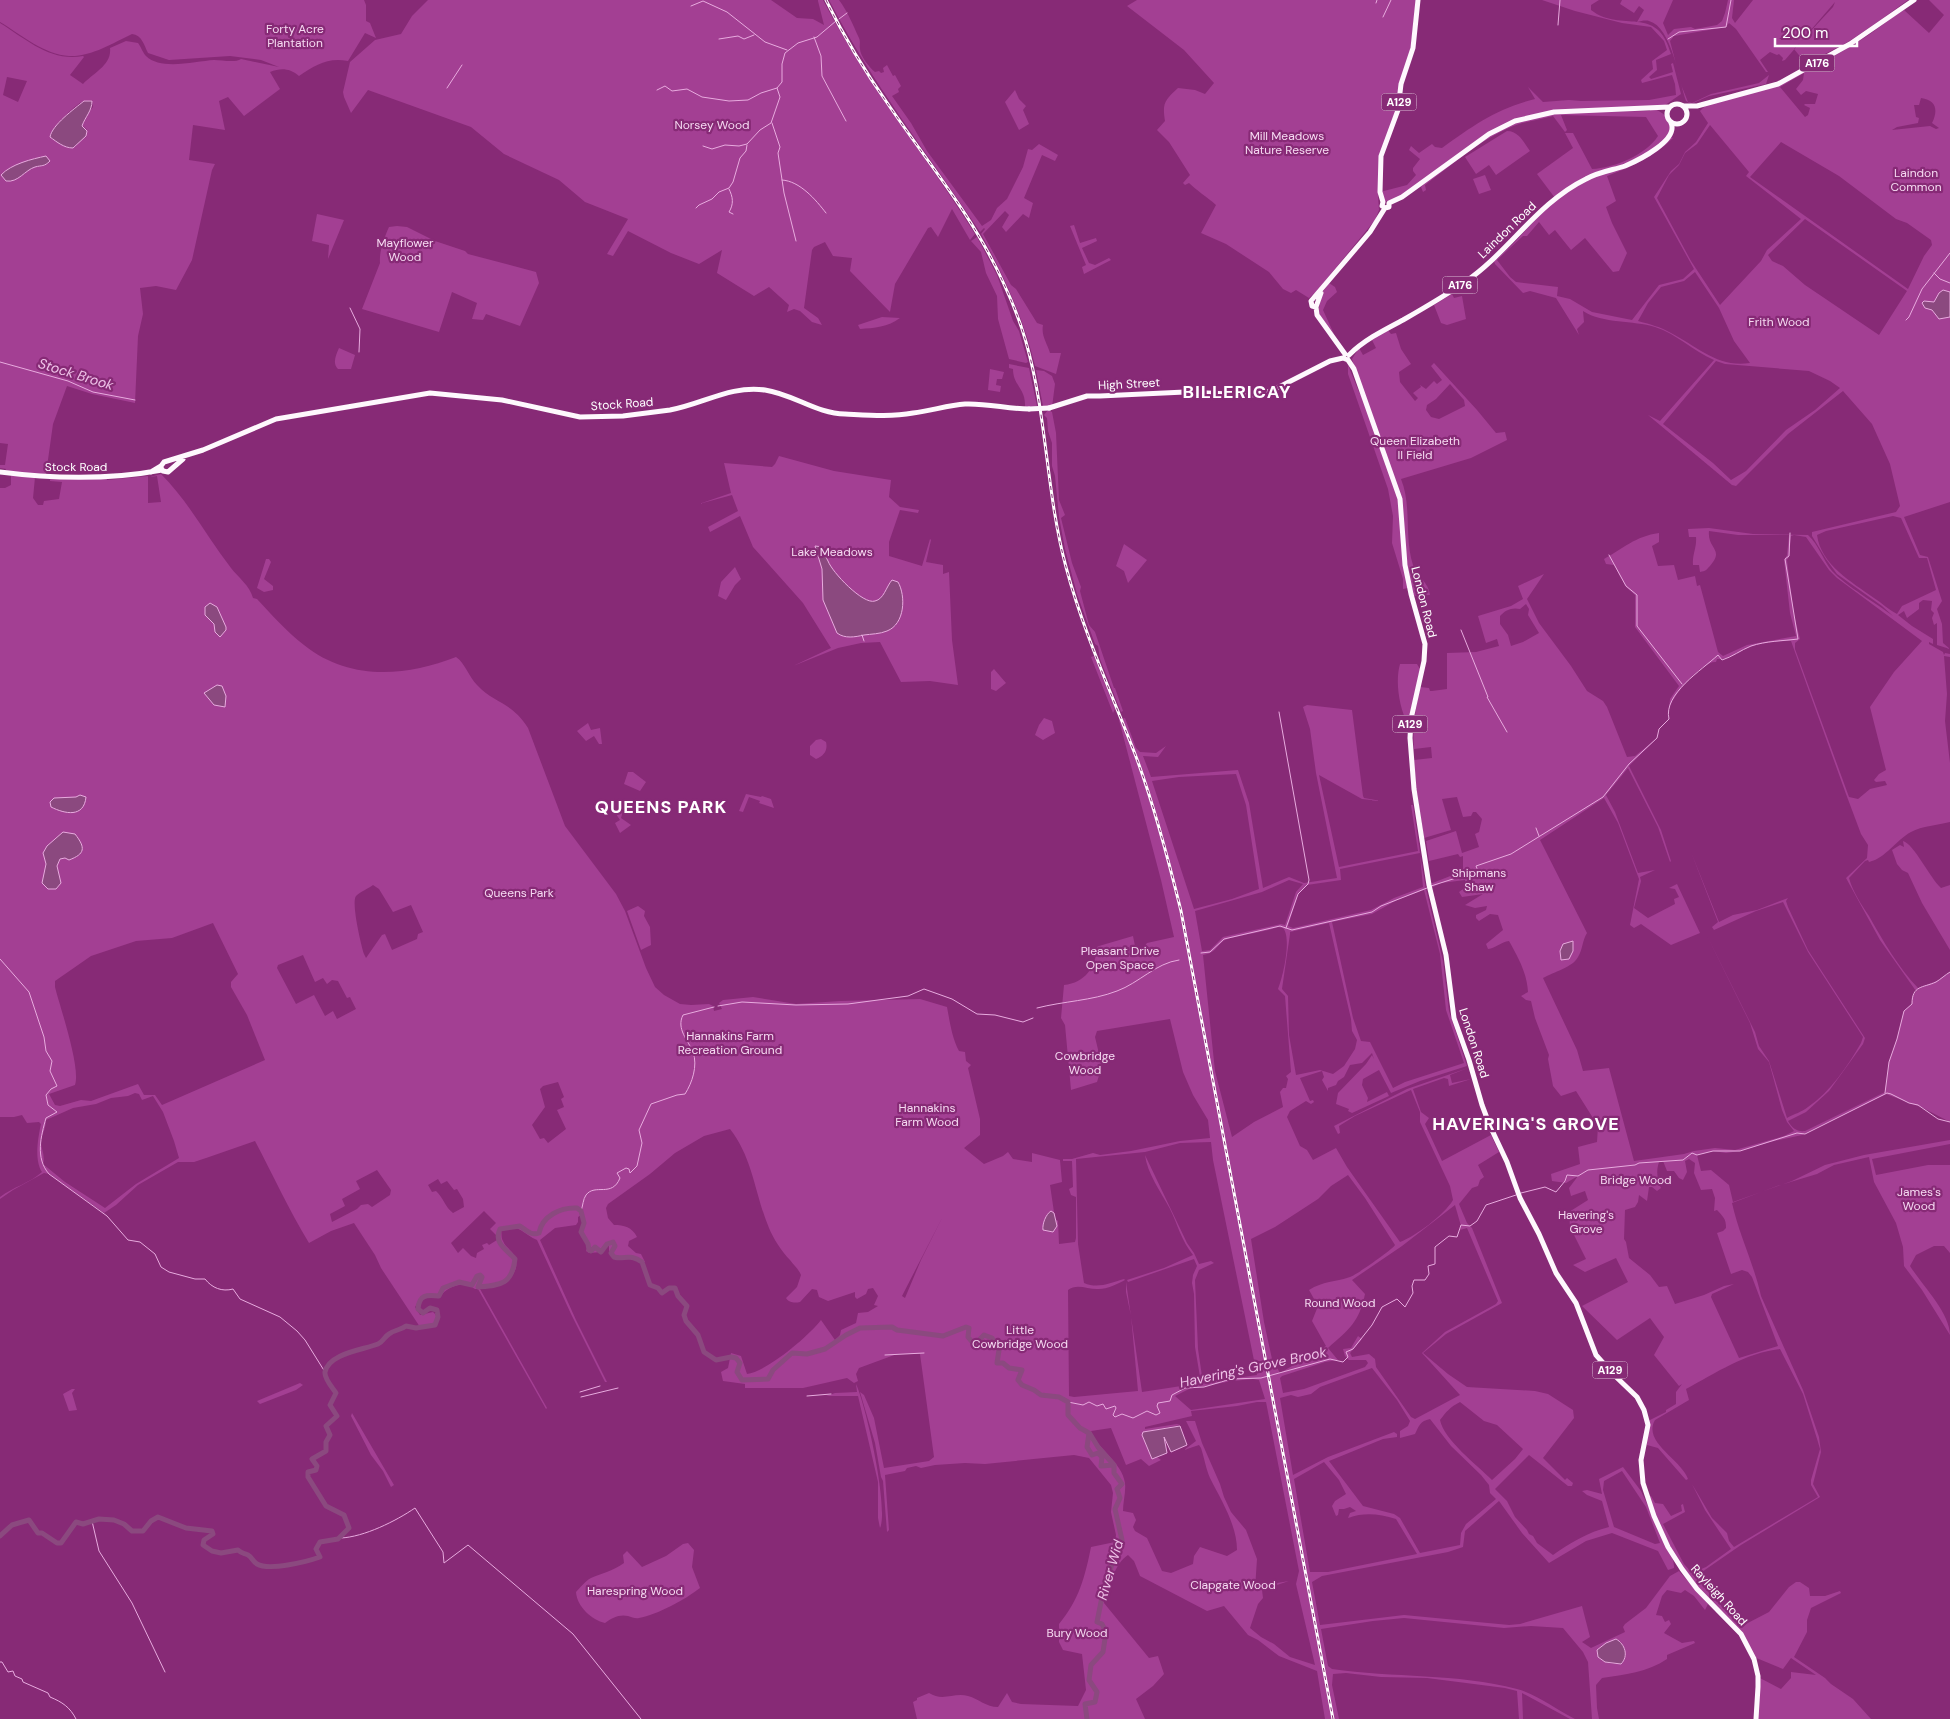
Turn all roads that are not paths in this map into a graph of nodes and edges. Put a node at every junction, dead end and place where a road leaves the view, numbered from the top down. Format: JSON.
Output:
{"nodes":[{"id":1,"x":1418,"y":0,"type":"edge"},
{"id":2,"x":1914,"y":0,"type":"edge"},
{"id":3,"x":1709,"y":102,"type":"junction"},
{"id":4,"x":1684,"y":106,"type":"junction"},
{"id":5,"x":1669,"y":107,"type":"junction"},
{"id":6,"x":1650,"y":108,"type":"junction"},
{"id":7,"x":1687,"y":115,"type":"junction"},
{"id":8,"x":1667,"y":116,"type":"junction"},
{"id":9,"x":1671,"y":123,"type":"junction"},
{"id":10,"x":1386,"y":203,"type":"junction"},
{"id":11,"x":1346,"y":357,"type":"junction"},
{"id":12,"x":1060,"y":405,"type":"joint"},
{"id":13,"x":187,"y":455,"type":"junction"},
{"id":14,"x":168,"y":462,"type":"junction"},
{"id":15,"x":162,"y":468,"type":"junction"},
{"id":16,"x":171,"y":468,"type":"junction"},
{"id":17,"x":0,"y":472,"type":"edge"},
{"id":18,"x":1520,"y":1198,"type":"joint"},
{"id":19,"x":1756,"y":1719,"type":"edge"}],
"edges":[{"from":1,"to":10,"type":"main road","number":"A129"},
{"from":2,"to":3,"type":"main road","number":"A176"},
{"from":3,"to":4,"type":"main road","number":"A176"},
{"from":3,"to":7,"type":"main road","number":"A176"},
{"from":4,"to":5,"type":"main road"},
{"from":4,"to":7,"type":"main road"},
{"from":5,"to":6,"type":"main road"},
{"from":5,"to":8,"type":"main road"},
{"from":6,"to":8,"type":"main road"},
{"from":6,"to":10,"type":"main road"},
{"from":7,"to":9,"type":"main road"},
{"from":8,"to":9,"type":"main road"},
{"from":9,"to":11,"type":"main road","name":"Laindon Road","number":"A176"},
{"from":10,"to":11,"type":"main road","number":"A129"},
{"from":11,"to":12,"type":"main road","name":"High Street"},
{"from":11,"to":18,"type":"main road","name":"London Road","number":"A129"},
{"from":12,"to":13,"type":"main road","name":"Stock Road","bridge":true},
{"from":13,"to":14,"type":"main road","name":"Stock Road"},
{"from":13,"to":16,"type":"main road","name":"Stock Road"},
{"from":14,"to":15,"type":"main road","name":"Stock Road"},
{"from":14,"to":16,"type":"main road"},
{"from":15,"to":16,"type":"main road","name":"Stock Road"},
{"from":15,"to":17,"type":"main road","name":"Stock Road"},
{"from":18,"to":19,"type":"main road","name":"Rayleigh Road","number":"A129"}]}
